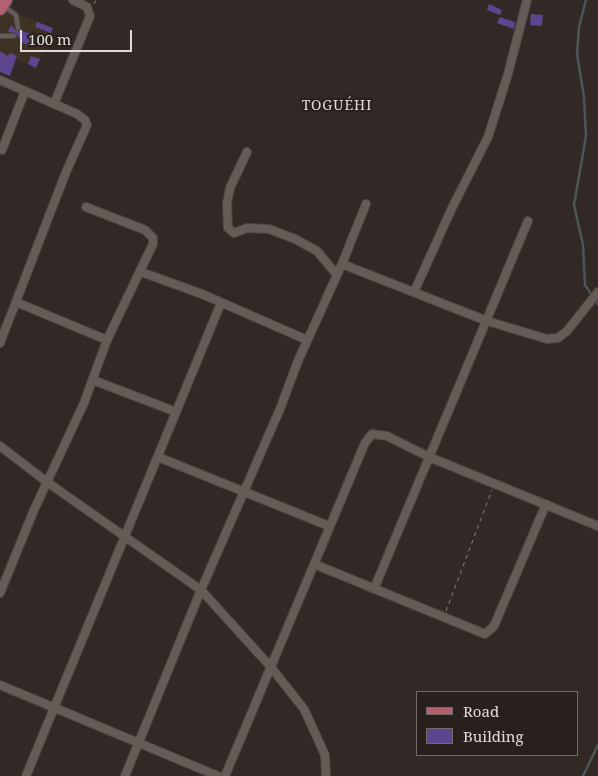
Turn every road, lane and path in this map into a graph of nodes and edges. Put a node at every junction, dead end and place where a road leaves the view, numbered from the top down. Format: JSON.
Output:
{"nodes":[{"id":1,"x":73,"y":0,"type":"edge"},
{"id":2,"x":527,"y":0,"type":"edge"},
{"id":3,"x":2,"y":5,"type":"edge"},
{"id":4,"x":18,"y":28,"type":"dead end"},
{"id":5,"x":0,"y":36,"type":"edge"},
{"id":6,"x":14,"y":36,"type":"dead end"},
{"id":7,"x":0,"y":80,"type":"edge"},
{"id":8,"x":25,"y":92,"type":"junction"},
{"id":9,"x":54,"y":104,"type":"junction"},
{"id":10,"x":2,"y":150,"type":"dead end"},
{"id":11,"x":248,"y":152,"type":"dead end"},
{"id":12,"x":366,"y":204,"type":"dead end"},
{"id":13,"x":86,"y":207,"type":"dead end"},
{"id":14,"x":528,"y":221,"type":"dead end"},
{"id":15,"x":342,"y":264,"type":"junction"},
{"id":16,"x":141,"y":272,"type":"junction"},
{"id":17,"x":337,"y":275,"type":"junction"},
{"id":18,"x":414,"y":292,"type":"junction"},
{"id":19,"x":598,"y":292,"type":"edge"},
{"id":20,"x":16,"y":302,"type":"junction"},
{"id":21,"x":221,"y":303,"type":"junction"},
{"id":22,"x":487,"y":321,"type":"junction"},
{"id":23,"x":107,"y":340,"type":"junction"},
{"id":24,"x":307,"y":340,"type":"junction"},
{"id":25,"x":0,"y":343,"type":"edge"},
{"id":26,"x":93,"y":380,"type":"junction"},
{"id":27,"x":176,"y":412,"type":"junction"},
{"id":28,"x":0,"y":446,"type":"edge"},
{"id":29,"x":158,"y":457,"type":"junction"},
{"id":30,"x":429,"y":457,"type":"junction"},
{"id":31,"x":47,"y":482,"type":"junction"},
{"id":32,"x":494,"y":483,"type":"junction"},
{"id":33,"x":244,"y":490,"type":"junction"},
{"id":34,"x":546,"y":504,"type":"junction"},
{"id":35,"x":329,"y":526,"type":"junction"},
{"id":36,"x":598,"y":526,"type":"edge"},
{"id":37,"x":125,"y":537,"type":"junction"},
{"id":38,"x":314,"y":564,"type":"junction"},
{"id":39,"x":374,"y":589,"type":"junction"},
{"id":40,"x":201,"y":590,"type":"junction"},
{"id":41,"x":0,"y":593,"type":"edge"},
{"id":42,"x":443,"y":618,"type":"junction"},
{"id":43,"x":270,"y":666,"type":"junction"},
{"id":44,"x":0,"y":685,"type":"edge"},
{"id":45,"x":54,"y":708,"type":"junction"},
{"id":46,"x":139,"y":742,"type":"junction"},
{"id":47,"x":26,"y":776,"type":"edge"},
{"id":48,"x":125,"y":776,"type":"edge"},
{"id":49,"x":218,"y":776,"type":"edge"},
{"id":50,"x":225,"y":776,"type":"edge"},
{"id":51,"x":326,"y":776,"type":"edge"}],
"edges":[{"from":1,"to":9,"type":"street"},
{"from":2,"to":18,"type":"street"},
{"from":3,"to":4,"type":"lane"},
{"from":5,"to":6,"type":"lane"},
{"from":7,"to":8,"type":"street"},
{"from":8,"to":9,"type":"street"},
{"from":8,"to":10,"type":"street"},
{"from":9,"to":20,"type":"street"},
{"from":11,"to":17,"type":"street"},
{"from":12,"to":15,"type":"street"},
{"from":13,"to":16,"type":"street"},
{"from":14,"to":22,"type":"street"},
{"from":15,"to":17,"type":"street"},
{"from":15,"to":18,"type":"street"},
{"from":16,"to":21,"type":"street"},
{"from":16,"to":23,"type":"street"},
{"from":17,"to":24,"type":"street"},
{"from":18,"to":22,"type":"street"},
{"from":19,"to":22,"type":"street"},
{"from":20,"to":23,"type":"street"},
{"from":20,"to":25,"type":"street"},
{"from":21,"to":24,"type":"street"},
{"from":21,"to":27,"type":"street"},
{"from":22,"to":30,"type":"street"},
{"from":23,"to":26,"type":"street"},
{"from":24,"to":33,"type":"street"},
{"from":26,"to":27,"type":"street"},
{"from":26,"to":31,"type":"street"},
{"from":27,"to":29,"type":"street"},
{"from":28,"to":31,"type":"street"},
{"from":29,"to":33,"type":"street"},
{"from":29,"to":37,"type":"street"},
{"from":30,"to":32,"type":"street"},
{"from":30,"to":35,"type":"street"},
{"from":30,"to":39,"type":"street"},
{"from":31,"to":37,"type":"street"},
{"from":31,"to":41,"type":"street"},
{"from":32,"to":34,"type":"street"},
{"from":32,"to":42,"type":"path"},
{"from":33,"to":35,"type":"street"},
{"from":33,"to":40,"type":"street"},
{"from":34,"to":36,"type":"street"},
{"from":34,"to":42,"type":"street"},
{"from":35,"to":38,"type":"street"},
{"from":37,"to":40,"type":"street"},
{"from":37,"to":45,"type":"street"},
{"from":38,"to":39,"type":"street"},
{"from":38,"to":43,"type":"street"},
{"from":39,"to":42,"type":"street"},
{"from":40,"to":43,"type":"street"},
{"from":40,"to":46,"type":"street"},
{"from":43,"to":50,"type":"street"},
{"from":43,"to":51,"type":"street"},
{"from":44,"to":45,"type":"street"},
{"from":45,"to":46,"type":"street"},
{"from":45,"to":47,"type":"street"},
{"from":46,"to":48,"type":"street"},
{"from":46,"to":49,"type":"street"}]}
